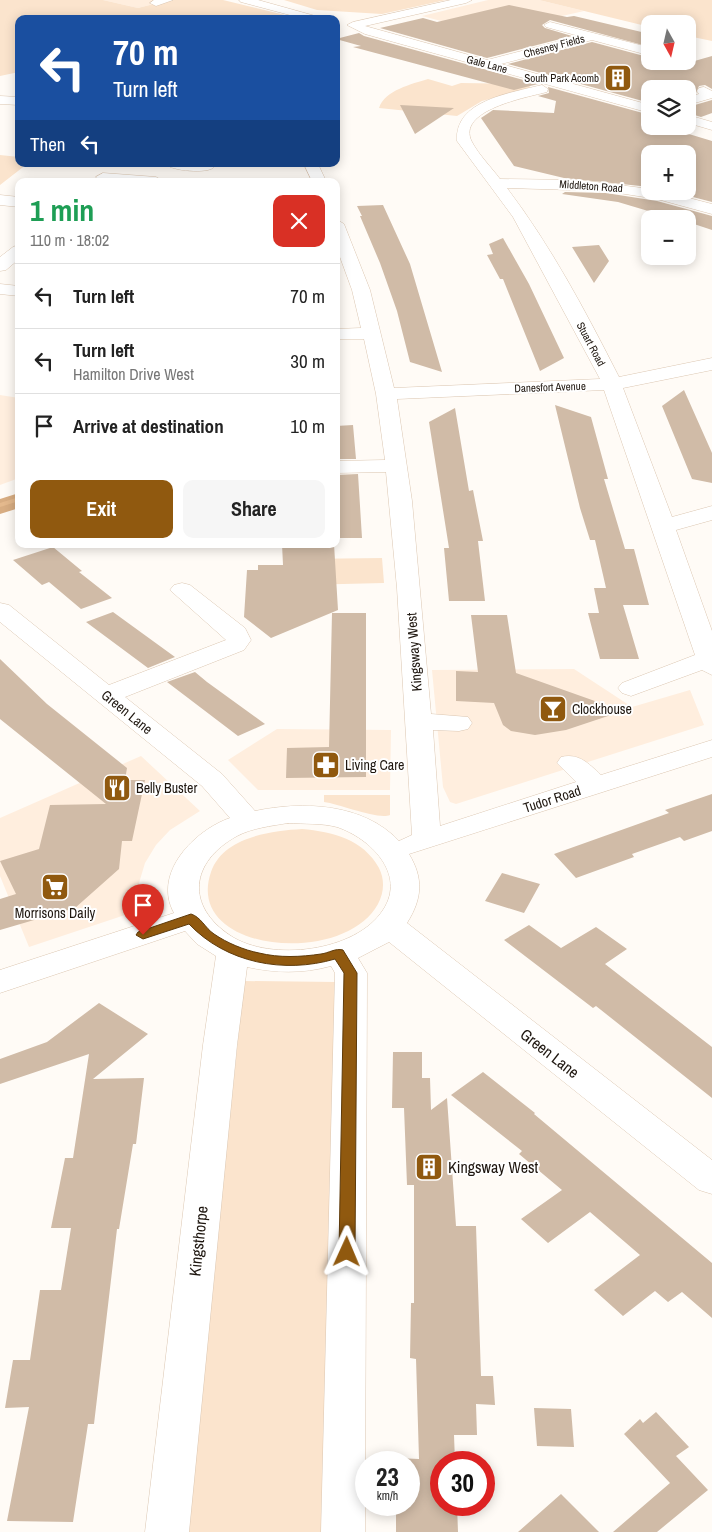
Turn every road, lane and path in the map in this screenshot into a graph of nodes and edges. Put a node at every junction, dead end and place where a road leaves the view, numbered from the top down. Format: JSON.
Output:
{"nodes":[{"id":1,"x":245,"y":0,"type":"edge"},
{"id":2,"x":466,"y":0,"type":"edge"},
{"id":3,"x":304,"y":15,"type":"edge"},
{"id":4,"x":340,"y":22,"type":"edge"},
{"id":5,"x":354,"y":25,"type":"junction"},
{"id":6,"x":550,"y":25,"type":"dead end"},
{"id":7,"x":593,"y":36,"type":"junction"},
{"id":8,"x":641,"y":49,"type":"edge"},
{"id":9,"x":487,"y":64,"type":"junction"},
{"id":10,"x":542,"y":89,"type":"dead end"},
{"id":11,"x":704,"y":91,"type":"dead end"},
{"id":12,"x":696,"y":99,"type":"edge"},
{"id":13,"x":0,"y":100,"type":"edge"},
{"id":14,"x":15,"y":101,"type":"edge"},
{"id":15,"x":641,"y":107,"type":"edge"},
{"id":16,"x":696,"y":121,"type":"edge"},
{"id":17,"x":712,"y":126,"type":"edge"},
{"id":18,"x":115,"y":167,"type":"edge"},
{"id":19,"x":102,"y":178,"type":"edge"},
{"id":20,"x":498,"y":184,"type":"junction"},
{"id":21,"x":0,"y":200,"type":"edge"},
{"id":22,"x":15,"y":202,"type":"edge"},
{"id":23,"x":712,"y":209,"type":"edge"},
{"id":24,"x":340,"y":244,"type":"edge"},
{"id":25,"x":343,"y":259,"type":"edge"},
{"id":26,"x":0,"y":289,"type":"edge"},
{"id":27,"x":15,"y":291,"type":"edge"},
{"id":28,"x":372,"y":333,"type":"junction"},
{"id":29,"x":340,"y":334,"type":"edge"},
{"id":30,"x":712,"y":364,"type":"edge"},
{"id":31,"x":611,"y":384,"type":"junction"},
{"id":32,"x":386,"y":394,"type":"junction"},
{"id":33,"x":396,"y":466,"type":"junction"},
{"id":34,"x":340,"y":467,"type":"edge"},
{"id":35,"x":712,"y":513,"type":"edge"},
{"id":36,"x":664,"y":526,"type":"junction"},
{"id":37,"x":182,"y":590,"type":"dead end"},
{"id":38,"x":0,"y":610,"type":"edge"},
{"id":39,"x":711,"y":664,"type":"edge"},
{"id":40,"x":632,"y":688,"type":"dead end"},
{"id":41,"x":106,"y":695,"type":"junction"},
{"id":42,"x":419,"y":722,"type":"junction"},
{"id":43,"x":459,"y":723,"type":"dead end"},
{"id":44,"x":712,"y":748,"type":"edge"},
{"id":45,"x":571,"y":763,"type":"dead end"},
{"id":46,"x":596,"y":785,"type":"junction"},
{"id":47,"x":248,"y":821,"type":"junction"},
{"id":48,"x":427,"y":839,"type":"junction"},
{"id":49,"x":393,"y":850,"type":"junction"},
{"id":50,"x":191,"y":918,"type":"junction"},
{"id":51,"x":388,"y":925,"type":"junction"},
{"id":52,"x":233,"y":950,"type":"junction"},
{"id":53,"x":338,"y":954,"type":"junction"},
{"id":54,"x":0,"y":982,"type":"edge"},
{"id":55,"x":712,"y":1180,"type":"edge"},
{"id":56,"x":167,"y":1532,"type":"edge"},
{"id":57,"x":343,"y":1532,"type":"edge"}],
"edges":[{"from":1,"to":3,"type":"street"},
{"from":2,"to":5,"type":"street"},
{"from":4,"to":5,"type":"street"},
{"from":5,"to":9,"type":"street","name":"Gale Lane"},
{"from":6,"to":7,"type":"street","name":"Chesney Fields"},
{"from":7,"to":8,"type":"street","name":"Chesney Fields"},
{"from":7,"to":9,"type":"street","name":"Chesney Fields"},
{"from":9,"to":15,"type":"street","name":"Gale Lane"},
{"from":10,"to":20,"type":"street","name":"Stuart Road"},
{"from":11,"to":12,"type":"street"},
{"from":13,"to":14,"type":"street"},
{"from":16,"to":17,"type":"street"},
{"from":18,"to":19,"type":"street"},
{"from":20,"to":23,"type":"street","name":"Middleton Road"},
{"from":20,"to":31,"type":"street","name":"Stuart Road"},
{"from":21,"to":22,"type":"street"},
{"from":24,"to":25,"type":"street","name":"Kingsway West"},
{"from":25,"to":28,"type":"street","name":"Kingsway West"},
{"from":26,"to":27,"type":"street"},
{"from":28,"to":29,"type":"street"},
{"from":28,"to":32,"type":"street","name":"Kingsway West"},
{"from":30,"to":31,"type":"street","name":"Danesfort Avenue"},
{"from":31,"to":32,"type":"street","name":"Danesfort Avenue"},
{"from":31,"to":36,"type":"street","name":"Stuart Road"},
{"from":32,"to":33,"type":"street","name":"Kingsway West"},
{"from":33,"to":34,"type":"street"},
{"from":33,"to":42,"type":"street","name":"Kingsway West"},
{"from":35,"to":36,"type":"street"},
{"from":36,"to":39,"type":"street","name":"Stuart Road"},
{"from":37,"to":41,"type":"street"},
{"from":38,"to":41,"type":"street","name":"Green Lane"},
{"from":39,"to":40,"type":"street"},
{"from":41,"to":47,"type":"street","name":"Green Lane"},
{"from":42,"to":43,"type":"street"},
{"from":42,"to":48,"type":"street","name":"Kingsway West"},
{"from":44,"to":46,"type":"street","name":"Tudor Road"},
{"from":45,"to":46,"type":"street"},
{"from":46,"to":48,"type":"street","name":"Tudor Road"},
{"from":47,"to":49,"type":"street"},
{"from":47,"to":50,"type":"street"},
{"from":48,"to":49,"type":"street","name":"Tudor Road"},
{"from":49,"to":51,"type":"street"},
{"from":50,"to":52,"type":"street"},
{"from":50,"to":54,"type":"street"},
{"from":51,"to":53,"type":"street"},
{"from":51,"to":55,"type":"street","name":"Green Lane"},
{"from":52,"to":53,"type":"street"},
{"from":52,"to":56,"type":"street","name":"Kingsthorpe"},
{"from":53,"to":57,"type":"street"}]}
